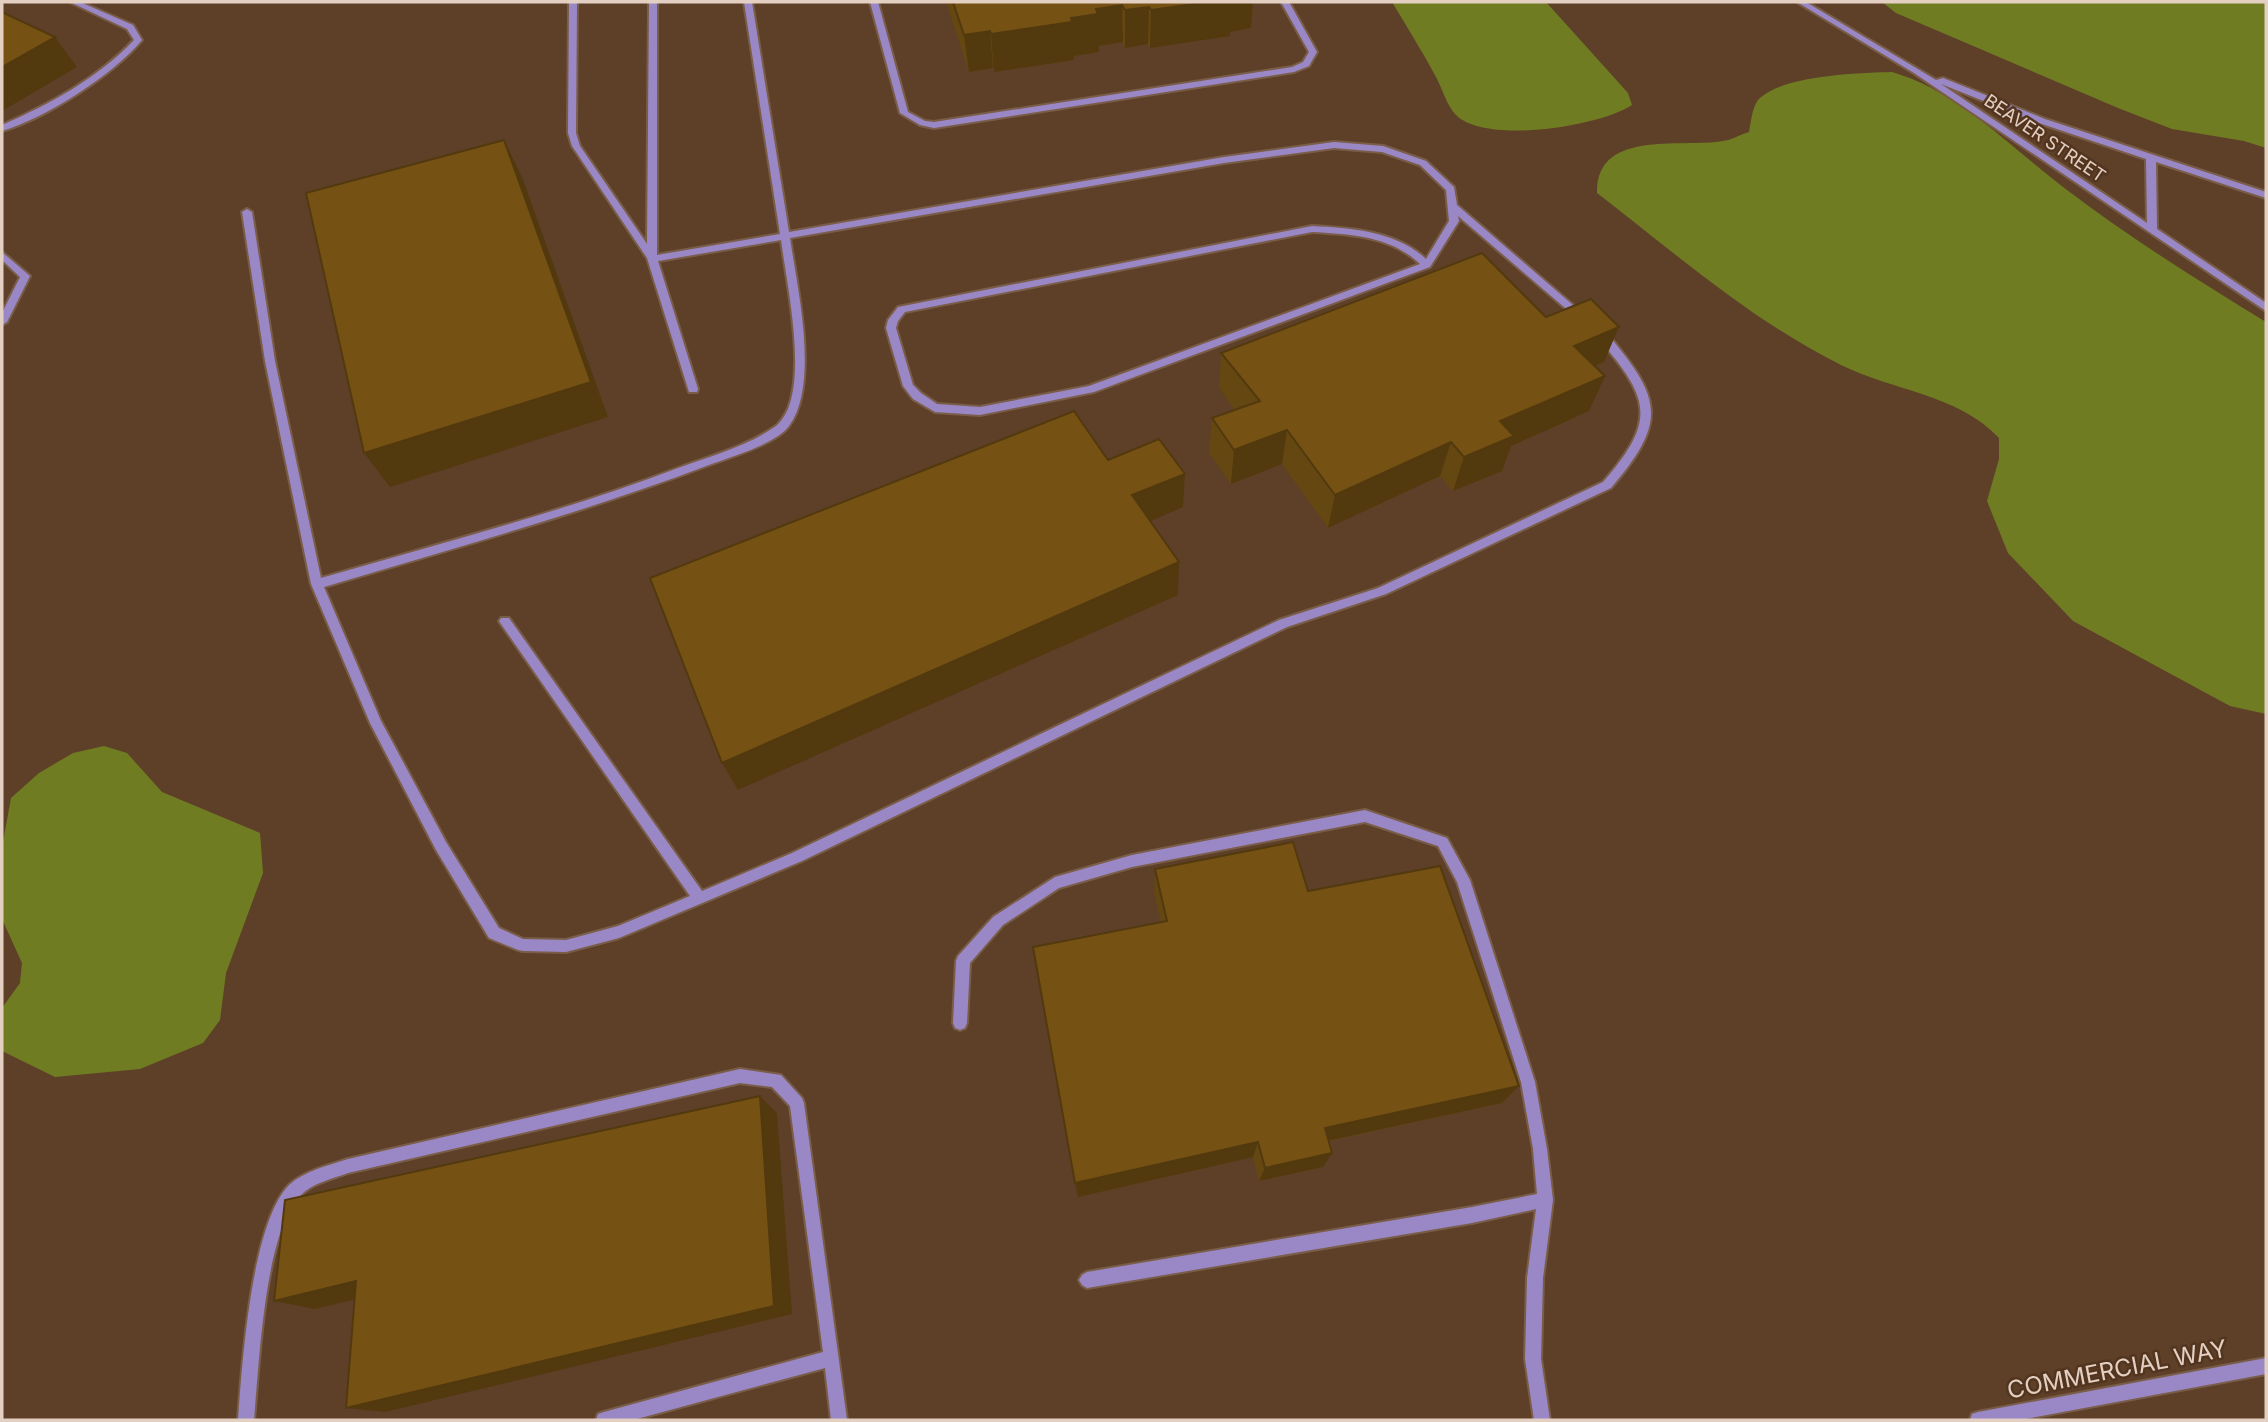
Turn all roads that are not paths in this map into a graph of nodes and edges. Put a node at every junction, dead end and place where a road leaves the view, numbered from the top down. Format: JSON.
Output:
{"nodes":[{"id":1,"x":75,"y":2,"type":"edge"},
{"id":2,"x":573,"y":2,"type":"edge"},
{"id":3,"x":653,"y":2,"type":"edge"},
{"id":4,"x":748,"y":2,"type":"edge"},
{"id":5,"x":874,"y":2,"type":"edge"},
{"id":6,"x":1285,"y":2,"type":"edge"},
{"id":7,"x":1801,"y":2,"type":"edge"},
{"id":8,"x":1917,"y":71,"type":"junction"},
{"id":9,"x":2,"y":128,"type":"edge"},
{"id":10,"x":2151,"y":158,"type":"junction"},
{"id":11,"x":2266,"y":195,"type":"edge"},
{"id":12,"x":1452,"y":206,"type":"junction"},
{"id":13,"x":247,"y":212,"type":"dead end"},
{"id":14,"x":2152,"y":230,"type":"junction"},
{"id":15,"x":785,"y":236,"type":"junction"},
{"id":16,"x":2,"y":255,"type":"edge"},
{"id":17,"x":652,"y":259,"type":"junction"},
{"id":18,"x":1427,"y":265,"type":"junction"},
{"id":19,"x":2266,"y":308,"type":"edge"},
{"id":20,"x":2,"y":322,"type":"edge"},
{"id":21,"x":693,"y":389,"type":"dead end"},
{"id":22,"x":317,"y":584,"type":"junction"},
{"id":23,"x":505,"y":621,"type":"dead end"},
{"id":24,"x":699,"y":898,"type":"junction"},
{"id":25,"x":960,"y":1023,"type":"dead end"},
{"id":26,"x":1545,"y":1200,"type":"junction"},
{"id":27,"x":1087,"y":1280,"type":"dead end"},
{"id":28,"x":832,"y":1358,"type":"junction"},
{"id":29,"x":2266,"y":1366,"type":"edge"},
{"id":30,"x":246,"y":1420,"type":"edge"},
{"id":31,"x":604,"y":1420,"type":"edge"},
{"id":32,"x":839,"y":1420,"type":"edge"},
{"id":33,"x":1542,"y":1420,"type":"edge"},
{"id":34,"x":1978,"y":1420,"type":"edge"}],
"edges":[{"from":1,"to":9,"type":"street"},
{"from":2,"to":17,"type":"street"},
{"from":3,"to":17,"type":"street"},
{"from":4,"to":15,"type":"street"},
{"from":5,"to":6,"type":"street"},
{"from":7,"to":8,"type":"street","name":"BEAVER STREET"},
{"from":8,"to":10,"type":"street"},
{"from":8,"to":14,"type":"street","name":"BEAVER STREET"},
{"from":10,"to":11,"type":"street"},
{"from":10,"to":14,"type":"street"},
{"from":12,"to":15,"type":"street"},
{"from":12,"to":18,"type":"street"},
{"from":12,"to":24,"type":"street"},
{"from":13,"to":22,"type":"street"},
{"from":14,"to":19,"type":"street","name":"BEAVER STREET"},
{"from":15,"to":17,"type":"street"},
{"from":15,"to":22,"type":"street"},
{"from":16,"to":20,"type":"street"},
{"from":17,"to":21,"type":"street"},
{"from":18,"to":18,"type":"street"},
{"from":22,"to":24,"type":"street"},
{"from":23,"to":24,"type":"street"},
{"from":25,"to":26,"type":"street"},
{"from":26,"to":27,"type":"street"},
{"from":26,"to":33,"type":"street"},
{"from":28,"to":30,"type":"street"},
{"from":28,"to":31,"type":"street"},
{"from":28,"to":32,"type":"street"},
{"from":29,"to":34,"type":"street","name":"COMMERCIAL WAY"}]}
